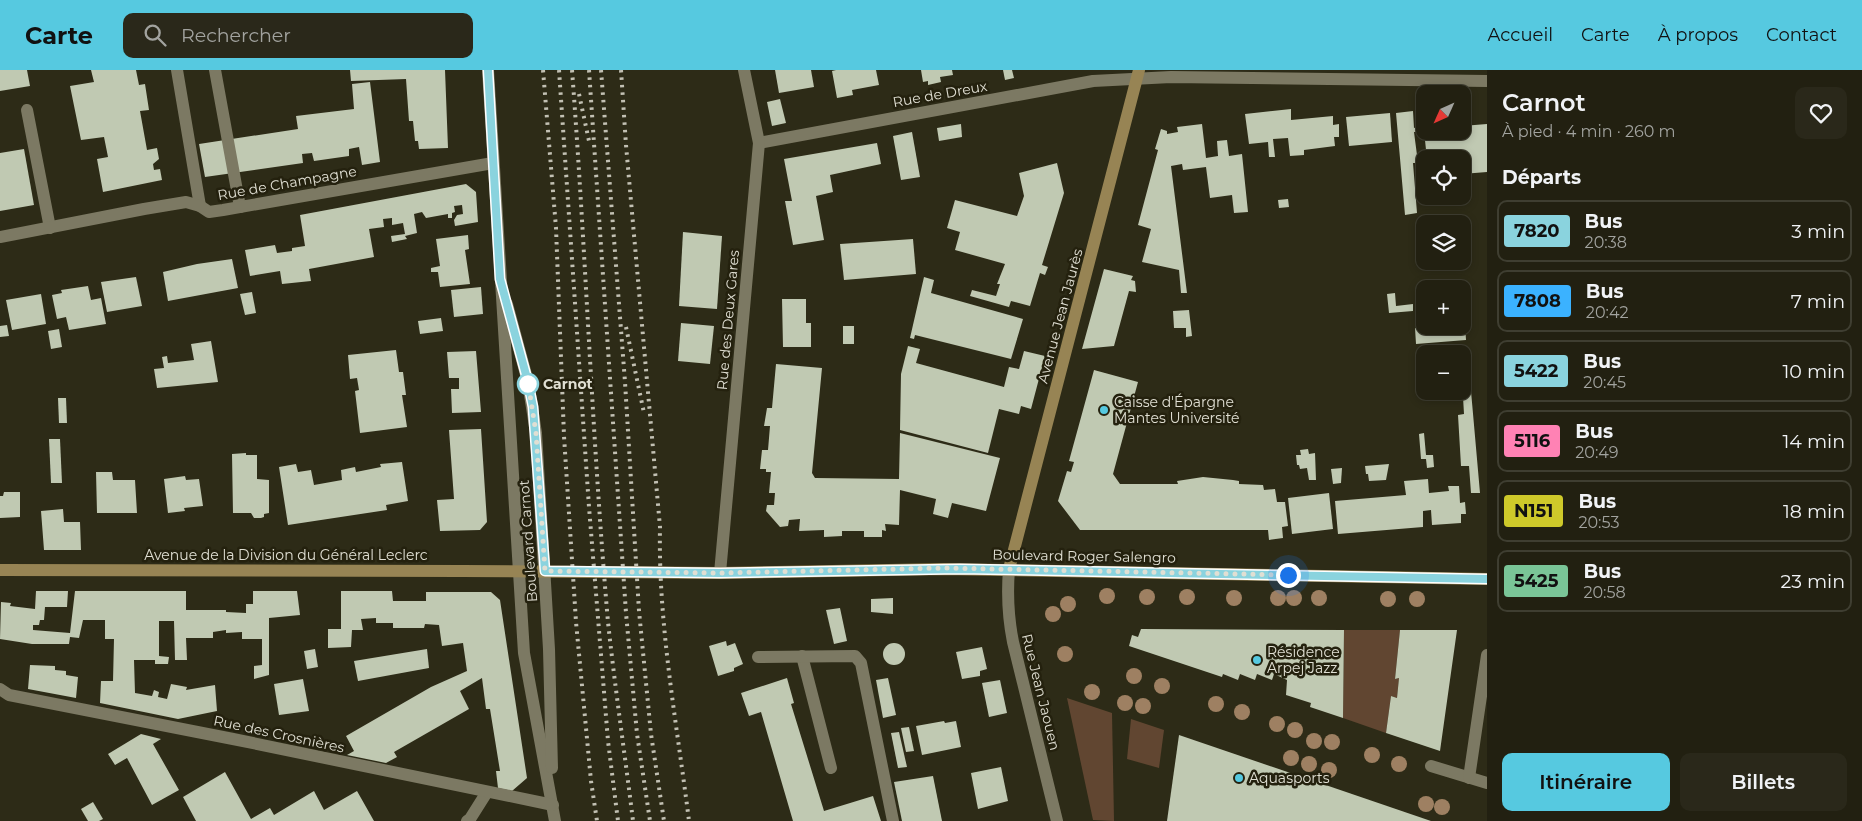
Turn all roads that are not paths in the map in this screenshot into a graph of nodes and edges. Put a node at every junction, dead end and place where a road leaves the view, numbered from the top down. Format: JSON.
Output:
{"nodes":[{"id":1,"x":177,"y":70,"type":"edge"},
{"id":2,"x":215,"y":70,"type":"edge"},
{"id":3,"x":488,"y":70,"type":"edge"},
{"id":4,"x":744,"y":70,"type":"edge"},
{"id":5,"x":1138,"y":74,"type":"edge"},
{"id":6,"x":1487,"y":81,"type":"edge"},
{"id":7,"x":27,"y":110,"type":"dead end"},
{"id":8,"x":759,"y":143,"type":"junction"},
{"id":9,"x":493,"y":163,"type":"junction"},
{"id":10,"x":200,"y":206,"type":"junction"},
{"id":11,"x":240,"y":207,"type":"junction"},
{"id":12,"x":50,"y":228,"type":"junction"},
{"id":13,"x":0,"y":237,"type":"edge"},
{"id":14,"x":500,"y":279,"type":"junction"},
{"id":15,"x":1009,"y":569,"type":"junction"},
{"id":16,"x":0,"y":570,"type":"edge"},
{"id":17,"x":519,"y":571,"type":"junction"},
{"id":18,"x":545,"y":571,"type":"junction"},
{"id":19,"x":571,"y":572,"type":"joint"},
{"id":20,"x":720,"y":573,"type":"junction"},
{"id":21,"x":1487,"y":579,"type":"edge"},
{"id":22,"x":1487,"y":655,"type":"edge"},
{"id":23,"x":802,"y":656,"type":"junction"},
{"id":24,"x":758,"y":657,"type":"dead end"},
{"id":25,"x":0,"y":689,"type":"edge"},
{"id":26,"x":1431,"y":766,"type":"dead end"},
{"id":27,"x":831,"y":768,"type":"dead end"},
{"id":28,"x":1469,"y":778,"type":"junction"},
{"id":29,"x":1487,"y":783,"type":"edge"},
{"id":30,"x":487,"y":792,"type":"junction"},
{"id":31,"x":553,"y":805,"type":"junction"},
{"id":32,"x":467,"y":821,"type":"edge"},
{"id":33,"x":555,"y":821,"type":"edge"},
{"id":34,"x":893,"y":821,"type":"edge"},
{"id":35,"x":1057,"y":821,"type":"edge"}],
"edges":[{"from":1,"to":10,"type":"street"},
{"from":2,"to":11,"type":"street"},
{"from":3,"to":9,"type":"street","name":"Boulevard Carnot"},
{"from":4,"to":8,"type":"street","name":"Rue des Deux Gares"},
{"from":5,"to":6,"type":"street","name":"Rue de Dreux"},
{"from":5,"to":8,"type":"street","name":"Rue de Dreux"},
{"from":5,"to":15,"type":"main road","name":"Avenue Jean Jaurès"},
{"from":7,"to":12,"type":"street"},
{"from":8,"to":20,"type":"street","name":"Rue des Deux Gares"},
{"from":9,"to":11,"type":"street","name":"Rue de Champagne"},
{"from":9,"to":14,"type":"street","name":"Boulevard Carnot"},
{"from":10,"to":11,"type":"street","name":"Rue de Champagne"},
{"from":10,"to":12,"type":"street","name":"Rue de Champagne"},
{"from":12,"to":13,"type":"street","name":"Rue de Champagne"},
{"from":14,"to":17,"type":"street","name":"Boulevard Carnot"},
{"from":14,"to":18,"type":"street","name":"Boulevard Carnot"},
{"from":15,"to":20,"type":"main road","name":"Boulevard Roger Salengro"},
{"from":15,"to":21,"type":"main road","name":"Boulevard Roger Salengro"},
{"from":15,"to":35,"type":"street","name":"Rue Jean Jaouen"},
{"from":16,"to":17,"type":"main road","name":"Avenue de la Division du Général Leclerc"},
{"from":17,"to":18,"type":"main road","name":"Avenue de la Division du Général Leclerc"},
{"from":17,"to":31,"type":"street","name":"Boulevard Carnot"},
{"from":18,"to":19,"type":"main road","name":"Avenue de la Division du Général Leclerc"},
{"from":18,"to":31,"type":"street","name":"Boulevard Carnot"},
{"from":19,"to":20,"type":"main road","name":"Boulevard Roger Salengro"},
{"from":22,"to":28,"type":"street"},
{"from":23,"to":24,"type":"street"},
{"from":23,"to":27,"type":"street"},
{"from":23,"to":34,"type":"street"},
{"from":25,"to":30,"type":"street","name":"Rue des Crosnières"},
{"from":26,"to":28,"type":"street"},
{"from":28,"to":29,"type":"street"},
{"from":30,"to":31,"type":"street","name":"Rue des Crosnières"},
{"from":30,"to":32,"type":"street"},
{"from":31,"to":33,"type":"street","name":"Boulevard Carnot"}]}
